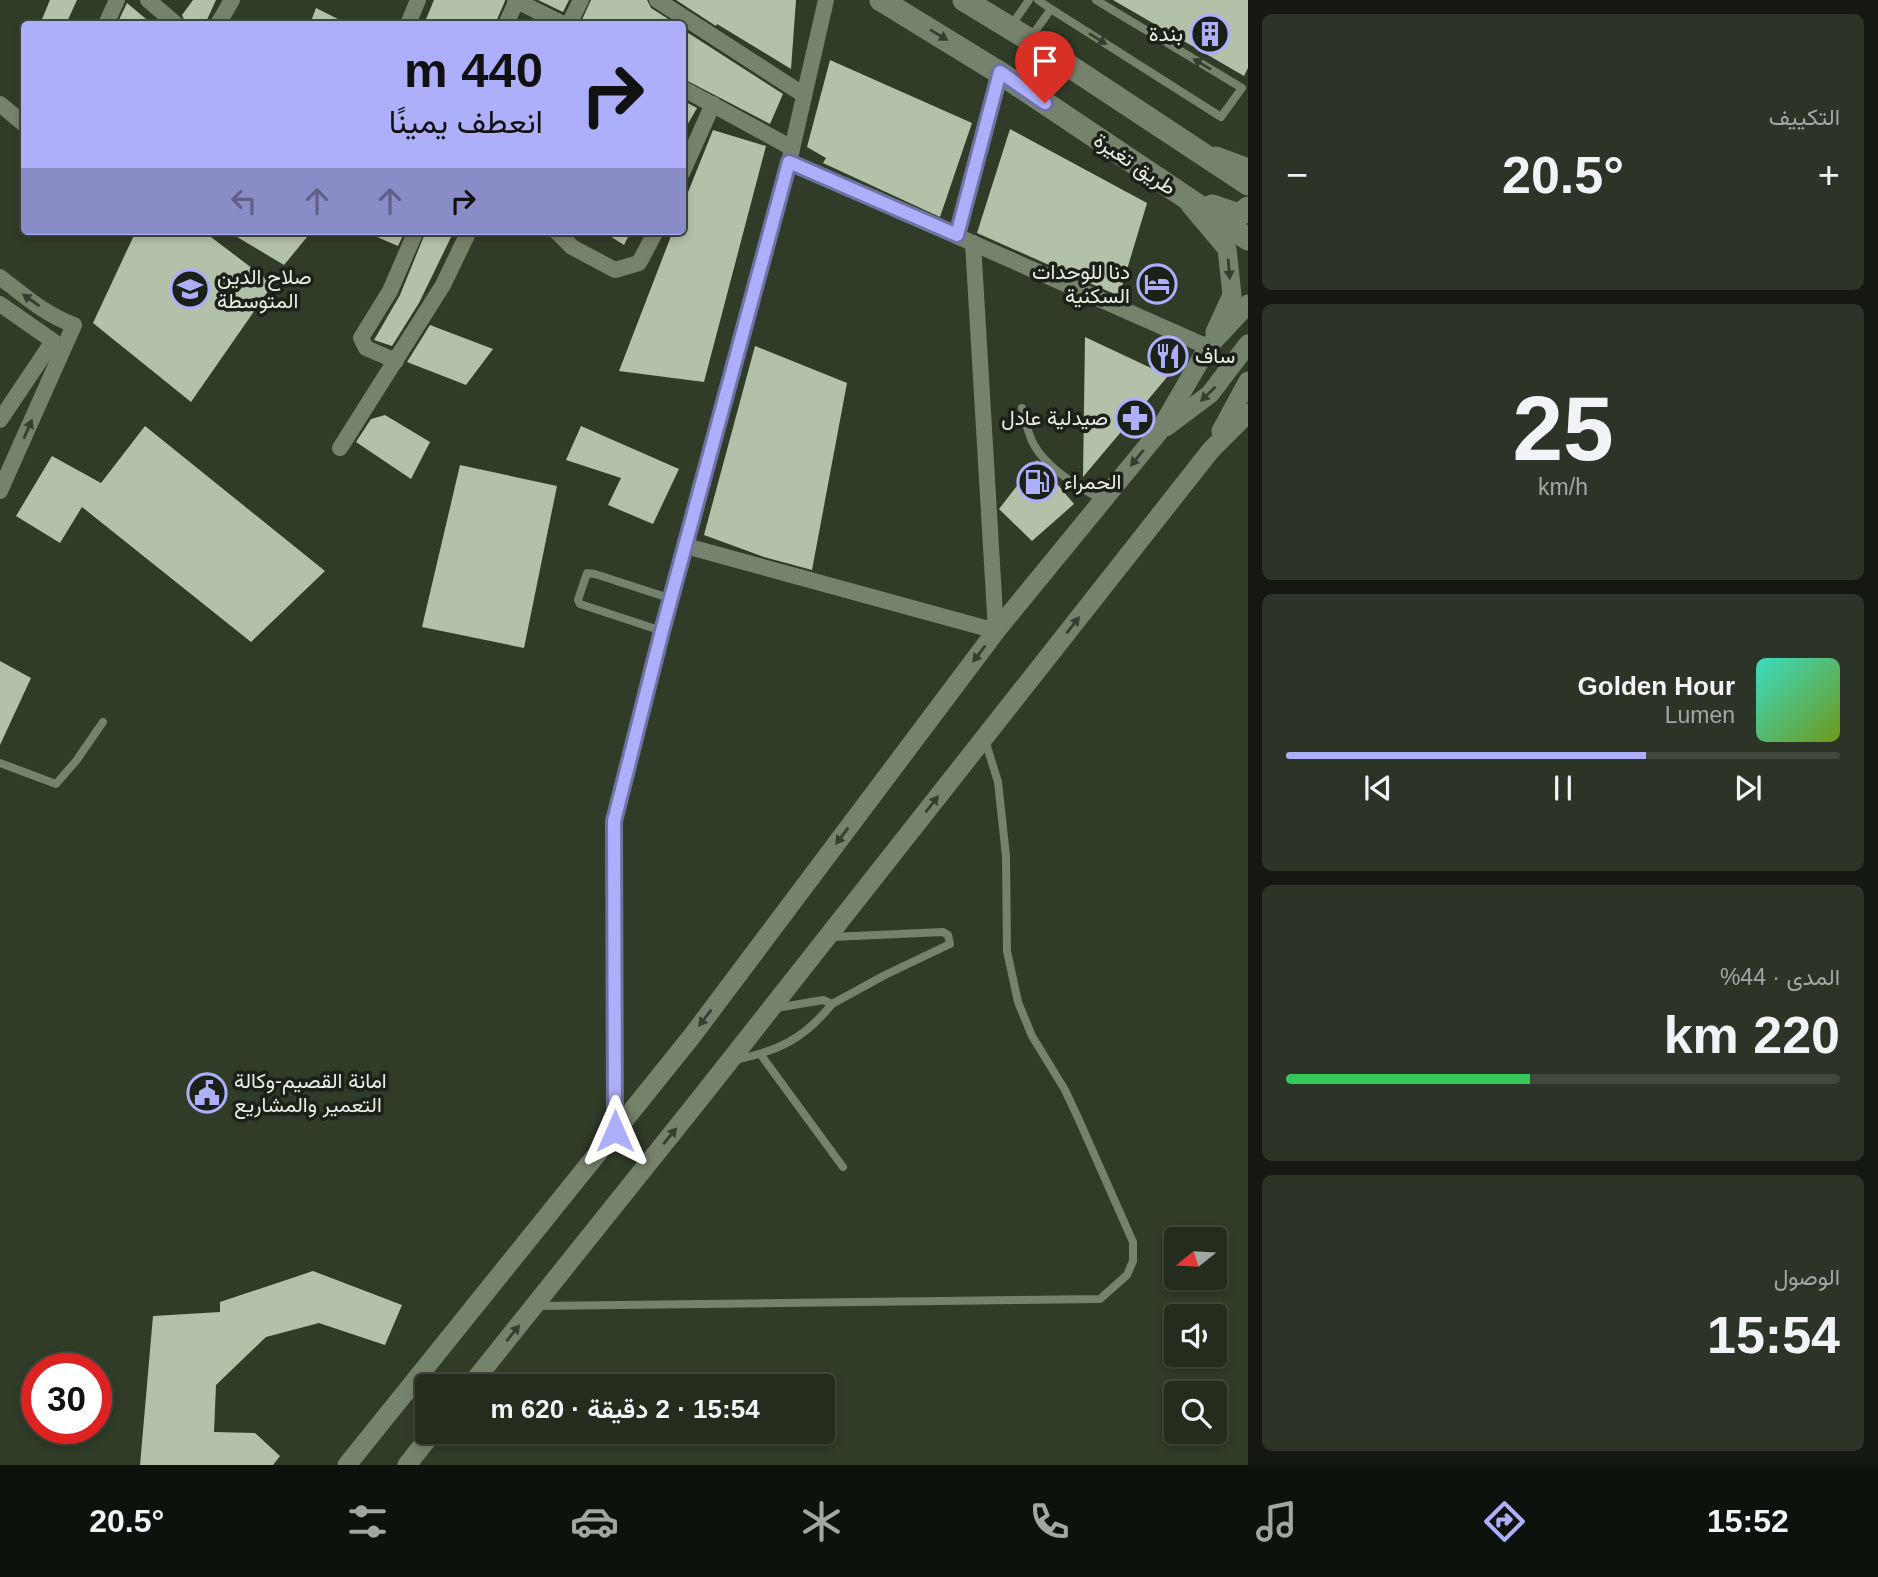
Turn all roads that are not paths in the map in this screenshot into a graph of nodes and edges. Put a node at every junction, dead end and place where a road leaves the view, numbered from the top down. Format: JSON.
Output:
{"nodes":[{"id":1,"x":117,"y":0,"type":"edge"},
{"id":2,"x":148,"y":0,"type":"edge"},
{"id":3,"x":232,"y":0,"type":"edge"},
{"id":4,"x":418,"y":0,"type":"edge"},
{"id":5,"x":516,"y":0,"type":"edge"},
{"id":6,"x":581,"y":0,"type":"edge"},
{"id":7,"x":657,"y":0,"type":"edge"},
{"id":8,"x":826,"y":0,"type":"edge"},
{"id":9,"x":881,"y":0,"type":"edge"},
{"id":10,"x":1029,"y":0,"type":"edge"},
{"id":11,"x":1038,"y":0,"type":"edge"},
{"id":12,"x":1096,"y":0,"type":"edge"},
{"id":13,"x":970,"y":1,"type":"edge"},
{"id":14,"x":1051,"y":9,"type":"junction"},
{"id":15,"x":107,"y":21,"type":"edge"},
{"id":16,"x":172,"y":21,"type":"edge"},
{"id":17,"x":220,"y":21,"type":"edge"},
{"id":18,"x":409,"y":21,"type":"edge"},
{"id":19,"x":507,"y":21,"type":"edge"},
{"id":20,"x":557,"y":21,"type":"edge"},
{"id":21,"x":570,"y":21,"type":"edge"},
{"id":22,"x":1010,"y":27,"type":"junction"},
{"id":23,"x":1030,"y":40,"type":"junction"},
{"id":24,"x":1000,"y":72,"type":"junction"},
{"id":25,"x":686,"y":90,"type":"edge"},
{"id":26,"x":804,"y":95,"type":"junction"},
{"id":27,"x":0,"y":104,"type":"edge"},
{"id":28,"x":713,"y":104,"type":"junction"},
{"id":29,"x":21,"y":122,"type":"edge"},
{"id":30,"x":1196,"y":149,"type":"junction"},
{"id":31,"x":790,"y":155,"type":"junction"},
{"id":32,"x":686,"y":164,"type":"edge"},
{"id":33,"x":1248,"y":168,"type":"edge"},
{"id":34,"x":1248,"y":184,"type":"edge"},
{"id":35,"x":1180,"y":194,"type":"junction"},
{"id":36,"x":1248,"y":195,"type":"edge"},
{"id":37,"x":1248,"y":208,"type":"edge"},
{"id":38,"x":414,"y":235,"type":"edge"},
{"id":39,"x":467,"y":235,"type":"edge"},
{"id":40,"x":560,"y":235,"type":"edge"},
{"id":41,"x":654,"y":235,"type":"edge"},
{"id":42,"x":957,"y":235,"type":"junction"},
{"id":43,"x":1248,"y":239,"type":"edge"},
{"id":44,"x":973,"y":243,"type":"junction"},
{"id":45,"x":0,"y":277,"type":"edge"},
{"id":46,"x":0,"y":304,"type":"edge"},
{"id":47,"x":1248,"y":304,"type":"edge"},
{"id":48,"x":1248,"y":344,"type":"edge"},
{"id":49,"x":1208,"y":347,"type":"junction"},
{"id":50,"x":396,"y":361,"type":"junction"},
{"id":51,"x":1248,"y":381,"type":"edge"},
{"id":52,"x":1022,"y":408,"type":"dead end"},
{"id":53,"x":1248,"y":413,"type":"edge"},
{"id":54,"x":0,"y":420,"type":"edge"},
{"id":55,"x":1157,"y":433,"type":"junction"},
{"id":56,"x":340,"y":447,"type":"dead end"},
{"id":57,"x":1211,"y":450,"type":"junction"},
{"id":58,"x":0,"y":491,"type":"edge"},
{"id":59,"x":1102,"y":501,"type":"junction"},
{"id":60,"x":686,"y":546,"type":"junction"},
{"id":61,"x":672,"y":599,"type":"junction"},
{"id":62,"x":662,"y":631,"type":"junction"},
{"id":63,"x":996,"y":631,"type":"junction"},
{"id":64,"x":103,"y":722,"type":"dead end"},
{"id":65,"x":985,"y":737,"type":"junction"},
{"id":66,"x":0,"y":763,"type":"edge"},
{"id":67,"x":827,"y":937,"type":"junction"},
{"id":68,"x":832,"y":1004,"type":"junction"},
{"id":69,"x":770,"y":1009,"type":"junction"},
{"id":70,"x":761,"y":1055,"type":"junction"},
{"id":71,"x":729,"y":1062,"type":"junction"},
{"id":72,"x":615,"y":1131,"type":"junction"},
{"id":73,"x":843,"y":1167,"type":"dead end"},
{"id":74,"x":534,"y":1306,"type":"junction"},
{"id":75,"x":480,"y":1374,"type":"edge"},
{"id":76,"x":424,"y":1444,"type":"edge"},
{"id":77,"x":347,"y":1465,"type":"edge"},
{"id":78,"x":407,"y":1465,"type":"edge"}],
"edges":[{"from":1,"to":15,"type":"street"},
{"from":2,"to":16,"type":"street"},
{"from":3,"to":17,"type":"street"},
{"from":4,"to":18,"type":"street"},
{"from":5,"to":19,"type":"street"},
{"from":5,"to":20,"type":"street"},
{"from":6,"to":21,"type":"street"},
{"from":7,"to":26,"type":"street"},
{"from":8,"to":26,"type":"street"},
{"from":9,"to":24,"type":"main road","name":"طريق تغيرة","one_way":true},
{"from":10,"to":22,"type":"lane"},
{"from":11,"to":14,"type":"lane"},
{"from":14,"to":12,"type":"lane","one_way":true},
{"from":13,"to":22,"type":"main road"},
{"from":14,"to":23,"type":"lane"},
{"from":22,"to":23,"type":"main road"},
{"from":23,"to":30,"type":"main road"},
{"from":24,"to":35,"type":"main road","name":"طريق تغيرة"},
{"from":24,"to":42,"type":"street"},
{"from":25,"to":28,"type":"street"},
{"from":26,"to":31,"type":"street"},
{"from":27,"to":29,"type":"street"},
{"from":28,"to":31,"type":"street"},
{"from":28,"to":32,"type":"street"},
{"from":30,"to":33,"type":"street"},
{"from":30,"to":34,"type":"main road"},
{"from":30,"to":36,"type":"main road"},
{"from":31,"to":42,"type":"street"},
{"from":31,"to":60,"type":"street"},
{"from":35,"to":37,"type":"main road"},
{"from":35,"to":43,"type":"main road","name":"طريق تغيرة"},
{"from":35,"to":49,"type":"street","one_way":true},
{"from":38,"to":50,"type":"street"},
{"from":39,"to":50,"type":"street"},
{"from":40,"to":41,"type":"street"},
{"from":42,"to":44,"type":"street"},
{"from":44,"to":49,"type":"street"},
{"from":44,"to":63,"type":"street"},
{"from":58,"to":45,"type":"street","one_way":true},
{"from":46,"to":54,"type":"street"},
{"from":47,"to":49,"type":"street"},
{"from":48,"to":55,"type":"street","one_way":true},
{"from":49,"to":55,"type":"street"},
{"from":50,"to":56,"type":"street"},
{"from":51,"to":57,"type":"street"},
{"from":52,"to":59,"type":"lane"},
{"from":53,"to":57,"type":"street"},
{"from":55,"to":59,"type":"street","one_way":true},
{"from":65,"to":57,"type":"street","one_way":true},
{"from":59,"to":63,"type":"street"},
{"from":60,"to":61,"type":"street"},
{"from":60,"to":63,"type":"street"},
{"from":61,"to":62,"type":"street"},
{"from":61,"to":62,"type":"lane"},
{"from":62,"to":72,"type":"street"},
{"from":63,"to":72,"type":"street","one_way":true},
{"from":64,"to":66,"type":"lane"},
{"from":67,"to":65,"type":"street","one_way":true},
{"from":65,"to":74,"type":"lane"},
{"from":67,"to":68,"type":"lane"},
{"from":67,"to":69,"type":"street"},
{"from":68,"to":69,"type":"lane"},
{"from":68,"to":70,"type":"lane"},
{"from":69,"to":71,"type":"street"},
{"from":70,"to":71,"type":"lane"},
{"from":70,"to":73,"type":"lane"},
{"from":74,"to":71,"type":"street","one_way":true},
{"from":72,"to":77,"type":"street"},
{"from":75,"to":74,"type":"street","one_way":true},
{"from":76,"to":78,"type":"street"}]}
